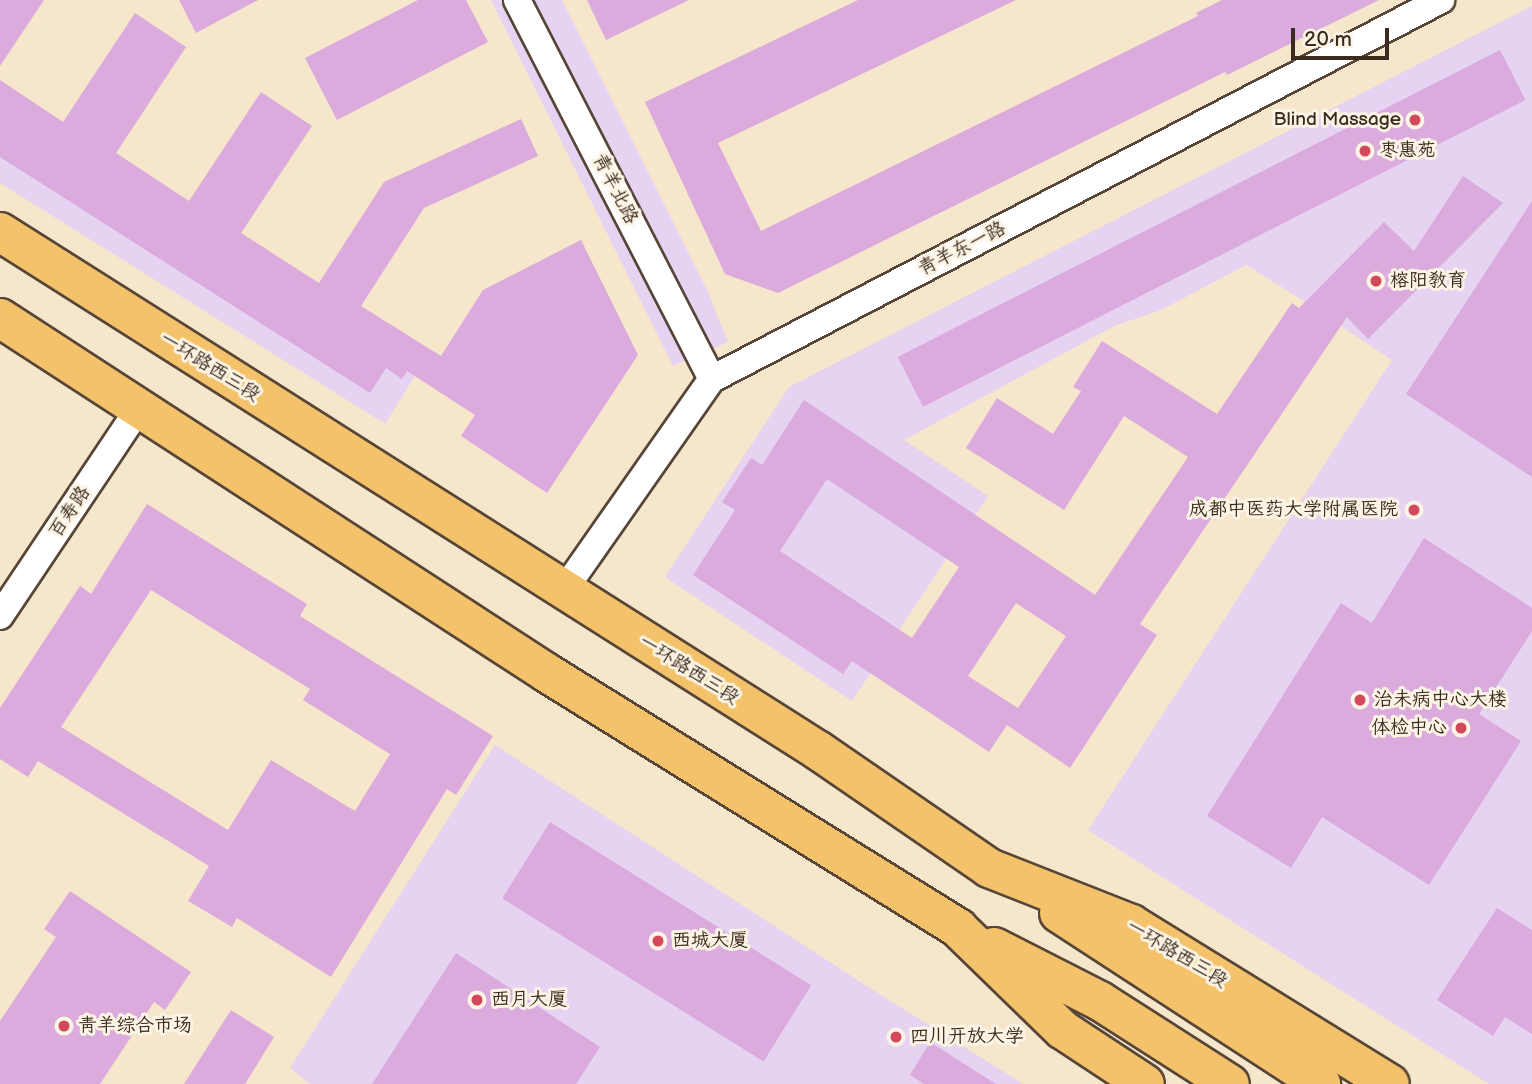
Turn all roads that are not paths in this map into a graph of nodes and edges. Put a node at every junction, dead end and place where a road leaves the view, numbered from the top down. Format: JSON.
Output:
{"nodes":[{"id":1,"x":517,"y":0,"type":"edge"},
{"id":2,"x":1441,"y":0,"type":"edge"},
{"id":3,"x":0,"y":232,"type":"edge"},
{"id":4,"x":0,"y":318,"type":"edge"},
{"id":5,"x":712,"y":379,"type":"junction"},
{"id":6,"x":140,"y":407,"type":"junction"},
{"id":7,"x":564,"y":590,"type":"junction"},
{"id":8,"x":0,"y":616,"type":"edge"},
{"id":9,"x":989,"y":868,"type":"junction"},
{"id":10,"x":958,"y":928,"type":"junction"},
{"id":11,"x":1145,"y":1084,"type":"edge"},
{"id":12,"x":1230,"y":1084,"type":"edge"},
{"id":13,"x":1321,"y":1084,"type":"edge"},
{"id":14,"x":1390,"y":1084,"type":"edge"}],
"edges":[{"from":1,"to":5,"type":"street","name":"青羊北路"},
{"from":2,"to":5,"type":"street","name":"青羊东一路"},
{"from":3,"to":7,"type":"main road","name":"一环路西三段"},
{"from":4,"to":6,"type":"main road"},
{"from":5,"to":7,"type":"street","name":"青羊东一路"},
{"from":6,"to":8,"type":"street","name":"百寿路"},
{"from":6,"to":10,"type":"main road"},
{"from":7,"to":9,"type":"main road","name":"一环路西三段"},
{"from":9,"to":13,"type":"main road"},
{"from":9,"to":14,"type":"main road","name":"一环路西三段"},
{"from":10,"to":11,"type":"main road"},
{"from":10,"to":12,"type":"main road"}]}
